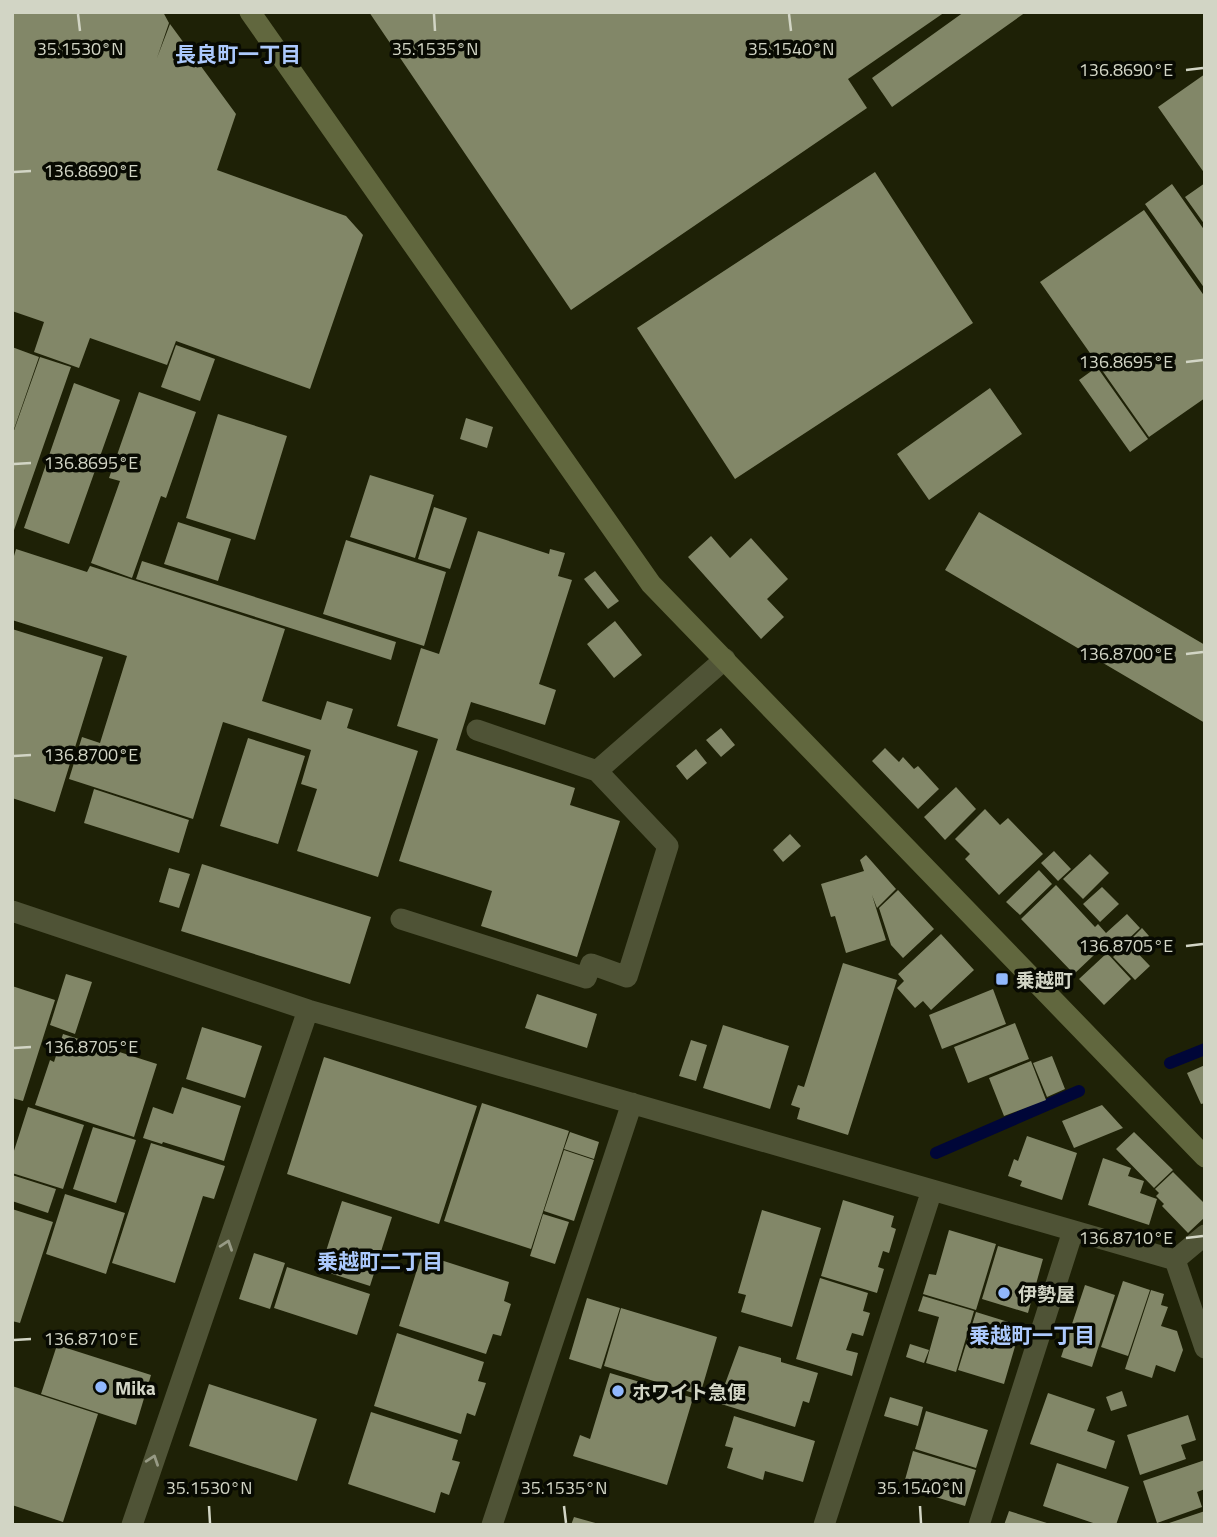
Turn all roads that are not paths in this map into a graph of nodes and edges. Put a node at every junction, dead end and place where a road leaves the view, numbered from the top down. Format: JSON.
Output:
{"nodes":[{"id":1,"x":250,"y":12,"type":"edge"},
{"id":2,"x":725,"y":659,"type":"junction"},
{"id":3,"x":477,"y":730,"type":"dead end"},
{"id":4,"x":597,"y":771,"type":"junction"},
{"id":5,"x":12,"y":911,"type":"edge"},
{"id":6,"x":401,"y":919,"type":"dead end"},
{"id":7,"x":308,"y":1010,"type":"junction"},
{"id":8,"x":632,"y":1103,"type":"junction"},
{"id":9,"x":1205,"y":1157,"type":"edge"},
{"id":10,"x":932,"y":1190,"type":"junction"},
{"id":11,"x":1073,"y":1231,"type":"junction"},
{"id":12,"x":1205,"y":1235,"type":"edge"},
{"id":13,"x":1175,"y":1260,"type":"junction"},
{"id":14,"x":1205,"y":1348,"type":"edge"},
{"id":15,"x":132,"y":1525,"type":"edge"},
{"id":16,"x":492,"y":1525,"type":"edge"},
{"id":17,"x":824,"y":1525,"type":"edge"},
{"id":18,"x":979,"y":1525,"type":"edge"}],
"edges":[{"from":1,"to":2,"type":"street"},
{"from":2,"to":4,"type":"street"},
{"from":2,"to":9,"type":"street"},
{"from":3,"to":4,"type":"street"},
{"from":4,"to":6,"type":"street"},
{"from":5,"to":7,"type":"street"},
{"from":7,"to":8,"type":"street"},
{"from":15,"to":7,"type":"street","one_way":true},
{"from":8,"to":10,"type":"street"},
{"from":8,"to":16,"type":"street"},
{"from":10,"to":11,"type":"street"},
{"from":10,"to":17,"type":"street"},
{"from":11,"to":13,"type":"street"},
{"from":11,"to":18,"type":"street"},
{"from":12,"to":13,"type":"street"},
{"from":13,"to":14,"type":"street"}]}
